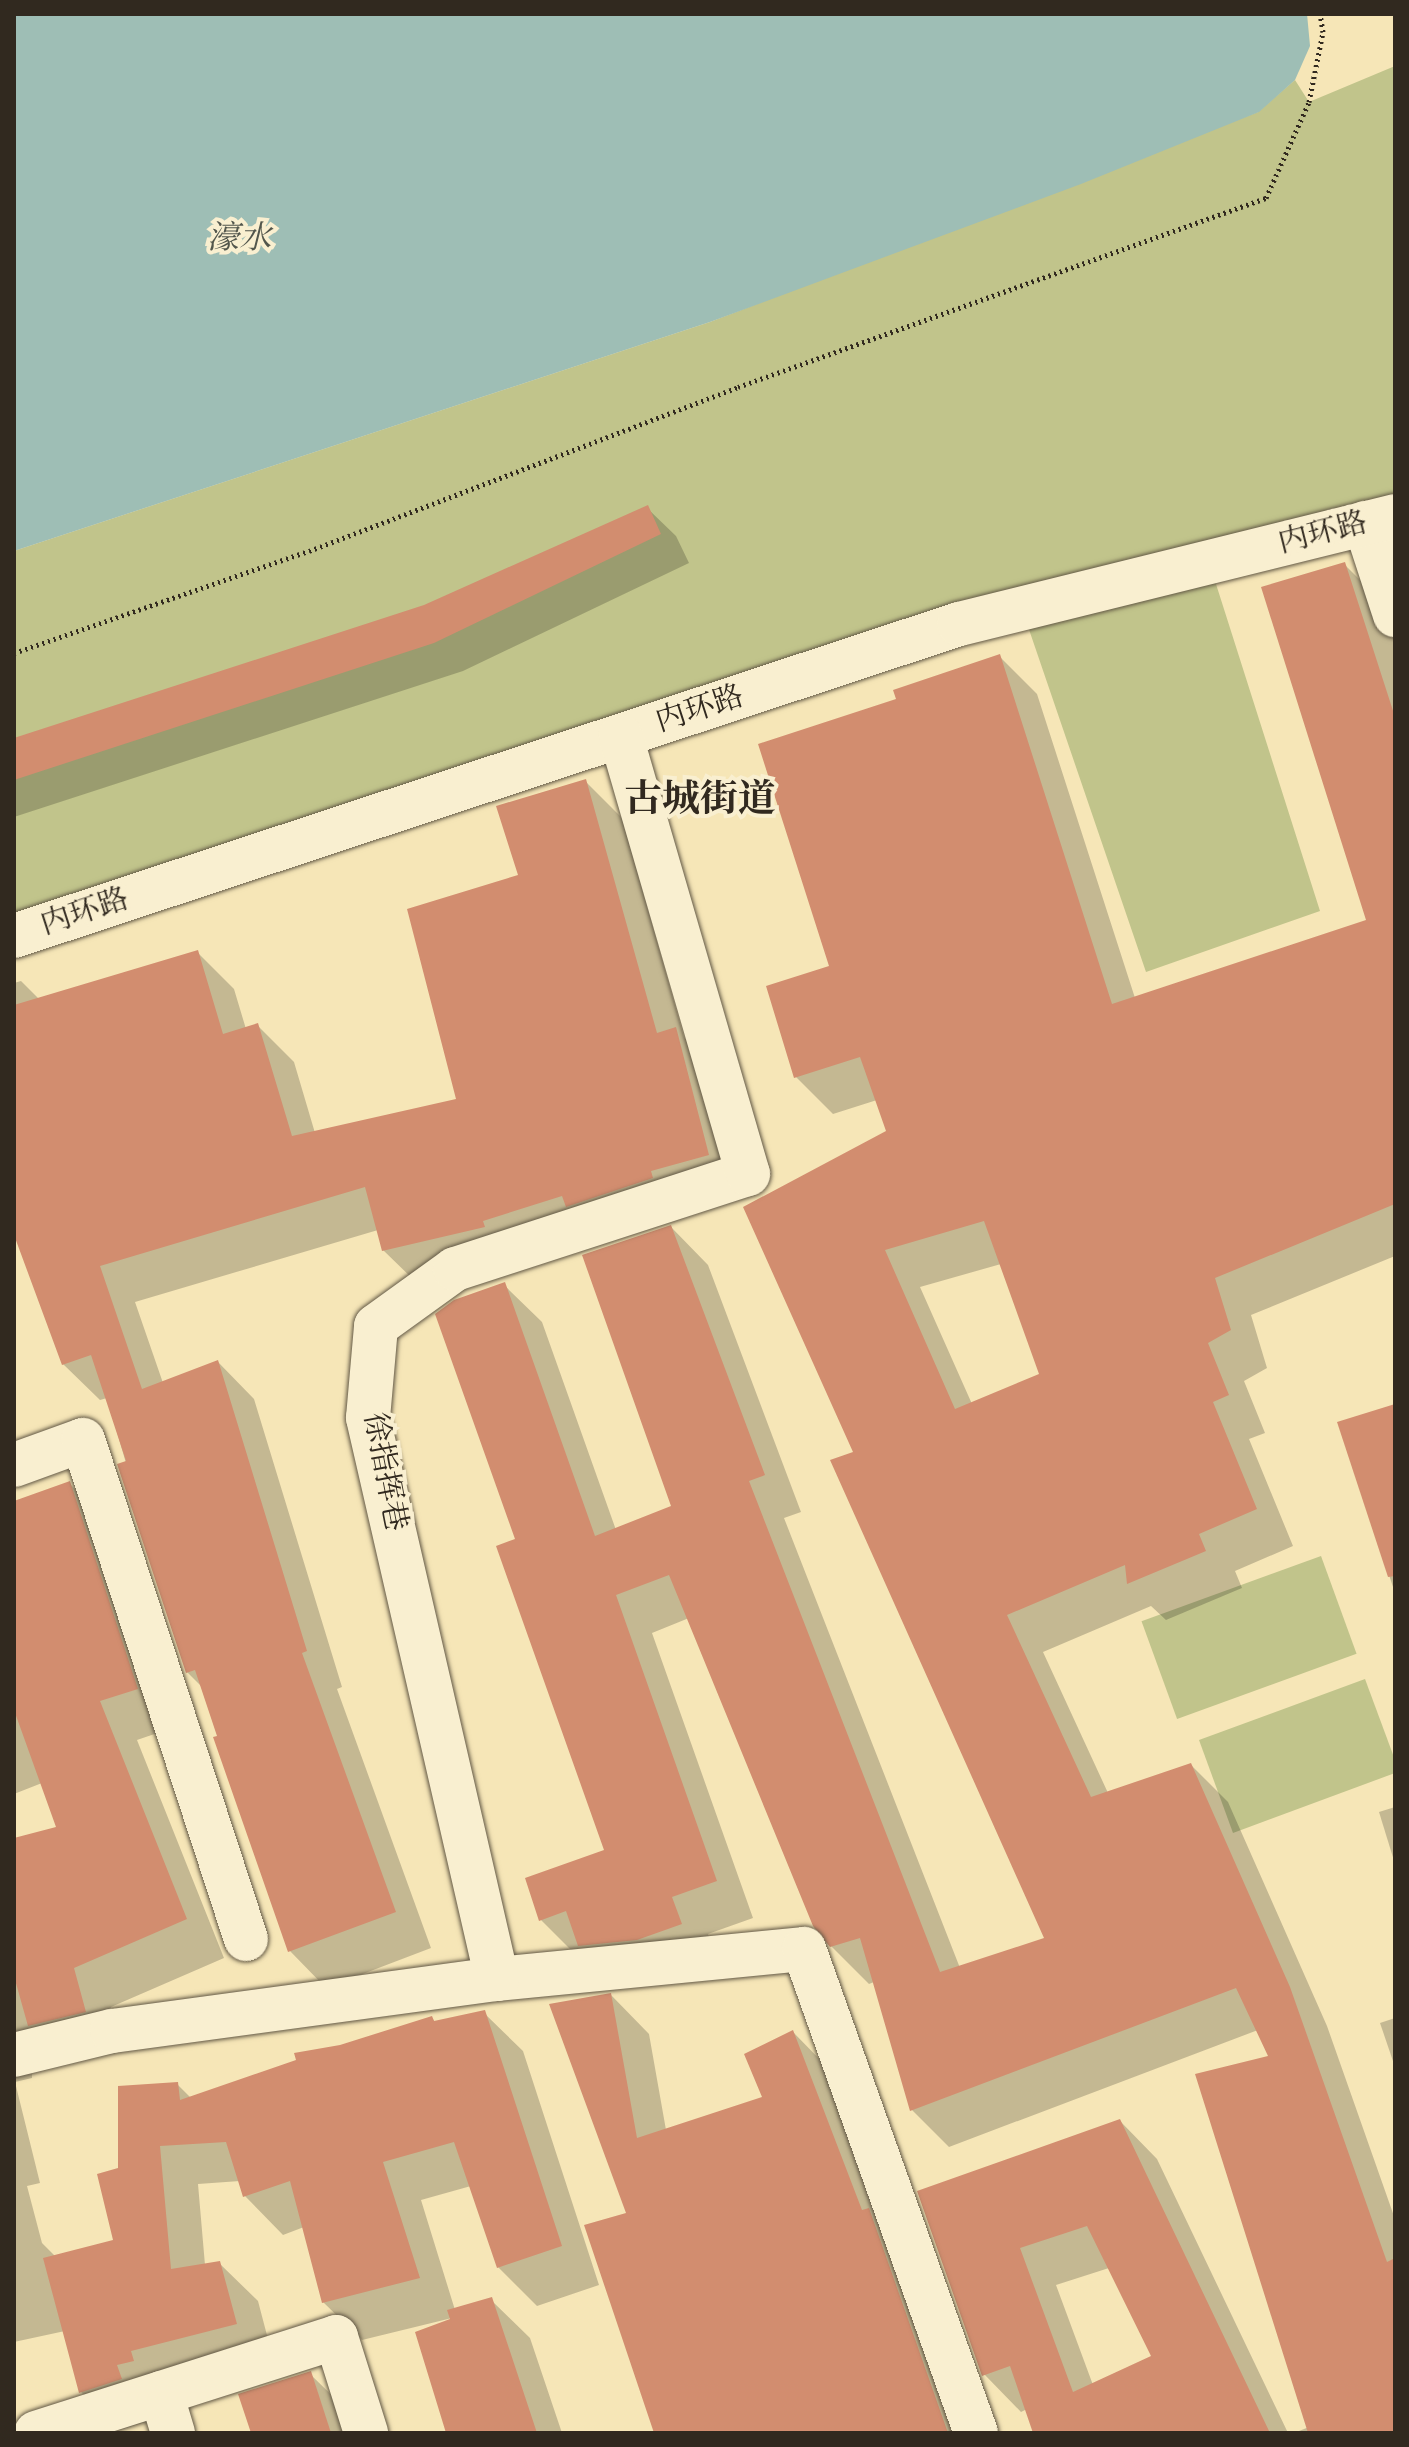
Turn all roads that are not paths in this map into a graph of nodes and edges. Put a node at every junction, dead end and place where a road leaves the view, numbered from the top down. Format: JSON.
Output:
{"nodes":[{"id":1,"x":1380,"y":520,"type":"edge"},
{"id":2,"x":1395,"y":615,"type":"edge"},
{"id":3,"x":621,"y":736,"type":"junction"},
{"id":4,"x":14,"y":936,"type":"edge"},
{"id":5,"x":14,"y":1465,"type":"edge"},
{"id":6,"x":246,"y":1939,"type":"dead end"},
{"id":7,"x":497,"y":1979,"type":"junction"},
{"id":8,"x":14,"y":2055,"type":"edge"},
{"id":9,"x":167,"y":2413,"type":"edge"},
{"id":10,"x":36,"y":2433,"type":"edge"},
{"id":11,"x":366,"y":2433,"type":"edge"},
{"id":12,"x":976,"y":2433,"type":"edge"}],
"edges":[{"from":1,"to":2,"type":"street"},
{"from":1,"to":3,"type":"street","name":"内环路"},
{"from":3,"to":4,"type":"street","name":"内环路"},
{"from":3,"to":7,"type":"street","name":"徐指挥巷"},
{"from":5,"to":6,"type":"street"},
{"from":7,"to":8,"type":"street"},
{"from":7,"to":12,"type":"street"},
{"from":9,"to":10,"type":"street"},
{"from":9,"to":11,"type":"street"}]}
